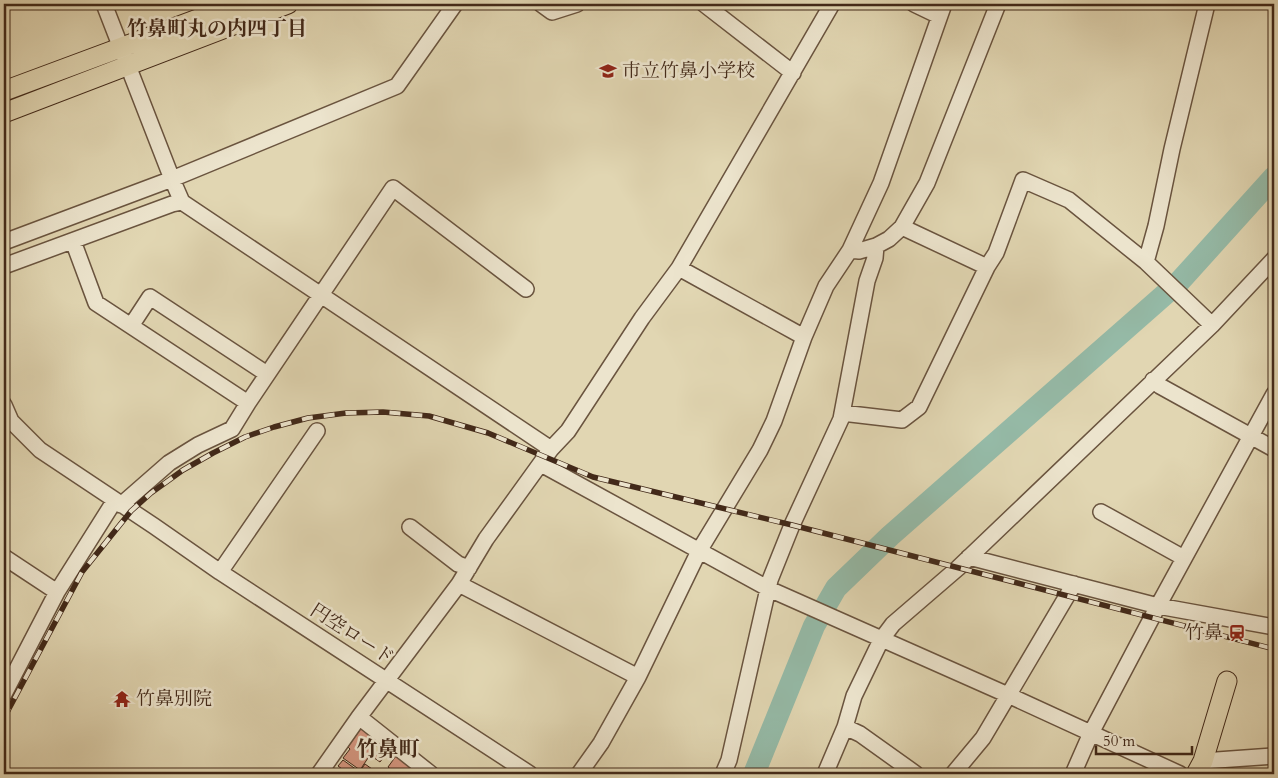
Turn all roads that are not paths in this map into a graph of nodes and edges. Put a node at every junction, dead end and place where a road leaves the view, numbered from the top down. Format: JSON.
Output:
{"nodes":[{"id":1,"x":104,"y":4,"type":"edge"},
{"id":2,"x":238,"y":4,"type":"edge"},
{"id":3,"x":288,"y":4,"type":"edge"},
{"id":4,"x":454,"y":4,"type":"edge"},
{"id":5,"x":541,"y":4,"type":"edge"},
{"id":6,"x":577,"y":4,"type":"edge"},
{"id":7,"x":704,"y":4,"type":"edge"},
{"id":8,"x":832,"y":4,"type":"edge"},
{"id":9,"x":914,"y":4,"type":"edge"},
{"id":10,"x":998,"y":4,"type":"edge"},
{"id":11,"x":1208,"y":4,"type":"edge"},
{"id":12,"x":942,"y":10,"type":"edge"},
{"id":13,"x":124,"y":56,"type":"junction"},
{"id":14,"x":793,"y":73,"type":"junction"},
{"id":15,"x":4,"y":92,"type":"edge"},
{"id":16,"x":4,"y":113,"type":"edge"},
{"id":17,"x":172,"y":179,"type":"junction"},
{"id":18,"x":182,"y":202,"type":"junction"},
{"id":19,"x":902,"y":227,"type":"junction"},
{"id":20,"x":73,"y":241,"type":"junction"},
{"id":21,"x":4,"y":242,"type":"edge"},
{"id":22,"x":876,"y":246,"type":"junction"},
{"id":23,"x":850,"y":250,"type":"junction"},
{"id":24,"x":1274,"y":259,"type":"edge"},
{"id":25,"x":1146,"y":262,"type":"junction"},
{"id":26,"x":4,"y":266,"type":"edge"},
{"id":27,"x":986,"y":267,"type":"junction"},
{"id":28,"x":679,"y":268,"type":"junction"},
{"id":29,"x":526,"y":288,"type":"dead end"},
{"id":30,"x":321,"y":295,"type":"junction"},
{"id":31,"x":1212,"y":325,"type":"junction"},
{"id":32,"x":131,"y":326,"type":"junction"},
{"id":33,"x":804,"y":337,"type":"junction"},
{"id":34,"x":267,"y":374,"type":"junction"},
{"id":35,"x":1153,"y":380,"type":"junction"},
{"id":36,"x":1274,"y":394,"type":"edge"},
{"id":37,"x":248,"y":403,"type":"junction"},
{"id":38,"x":4,"y":405,"type":"edge"},
{"id":39,"x":842,"y":413,"type":"junction"},
{"id":40,"x":317,"y":431,"type":"dead end"},
{"id":41,"x":1250,"y":436,"type":"junction"},
{"id":42,"x":550,"y":449,"type":"junction"},
{"id":43,"x":1274,"y":449,"type":"edge"},
{"id":44,"x":541,"y":464,"type":"junction"},
{"id":45,"x":118,"y":502,"type":"junction"},
{"id":46,"x":1101,"y":512,"type":"dead end"},
{"id":47,"x":410,"y":527,"type":"dead end"},
{"id":48,"x":699,"y":551,"type":"junction"},
{"id":49,"x":4,"y":557,"type":"edge"},
{"id":50,"x":969,"y":557,"type":"junction"},
{"id":51,"x":1184,"y":558,"type":"junction"},
{"id":52,"x":469,"y":568,"type":"junction"},
{"id":53,"x":220,"y":572,"type":"junction"},
{"id":54,"x":459,"y":584,"type":"junction"},
{"id":55,"x":1074,"y":584,"type":"junction"},
{"id":56,"x":769,"y":589,"type":"junction"},
{"id":57,"x":57,"y":592,"type":"junction"},
{"id":58,"x":1158,"y":606,"type":"junction"},
{"id":59,"x":1274,"y":627,"type":"edge"},
{"id":60,"x":881,"y":640,"type":"junction"},
{"id":61,"x":10,"y":670,"type":"edge"},
{"id":62,"x":638,"y":677,"type":"junction"},
{"id":63,"x":388,"y":680,"type":"junction"},
{"id":64,"x":1227,"y":681,"type":"dead end"},
{"id":65,"x":4,"y":694,"type":"edge"},
{"id":66,"x":1008,"y":695,"type":"junction"},
{"id":67,"x":360,"y":717,"type":"junction"},
{"id":68,"x":845,"y":727,"type":"junction"},
{"id":69,"x":1091,"y":733,"type":"junction"},
{"id":70,"x":1274,"y":756,"type":"edge"},
{"id":71,"x":1199,"y":767,"type":"edge"},
{"id":72,"x":319,"y":774,"type":"edge"},
{"id":73,"x":431,"y":774,"type":"edge"},
{"id":74,"x":530,"y":774,"type":"edge"},
{"id":75,"x":579,"y":774,"type":"edge"},
{"id":76,"x":723,"y":774,"type":"edge"},
{"id":77,"x":825,"y":774,"type":"edge"},
{"id":78,"x":916,"y":774,"type":"edge"},
{"id":79,"x":952,"y":774,"type":"edge"},
{"id":80,"x":1072,"y":774,"type":"edge"},
{"id":81,"x":1177,"y":774,"type":"edge"}],
"edges":[{"from":1,"to":13,"type":"street"},
{"from":2,"to":13,"type":"main road"},
{"from":3,"to":13,"type":"main road"},
{"from":4,"to":17,"type":"street"},
{"from":5,"to":6,"type":"street"},
{"from":7,"to":14,"type":"street"},
{"from":8,"to":14,"type":"street"},
{"from":9,"to":12,"type":"street"},
{"from":10,"to":19,"type":"street"},
{"from":11,"to":25,"type":"street"},
{"from":12,"to":23,"type":"street"},
{"from":13,"to":15,"type":"main road"},
{"from":13,"to":16,"type":"main road"},
{"from":13,"to":17,"type":"street"},
{"from":14,"to":28,"type":"street"},
{"from":17,"to":18,"type":"street"},
{"from":17,"to":21,"type":"street"},
{"from":18,"to":20,"type":"street"},
{"from":18,"to":30,"type":"street"},
{"from":19,"to":22,"type":"street"},
{"from":19,"to":27,"type":"street"},
{"from":20,"to":26,"type":"street"},
{"from":20,"to":32,"type":"street"},
{"from":22,"to":23,"type":"street"},
{"from":22,"to":39,"type":"street"},
{"from":23,"to":33,"type":"street"},
{"from":24,"to":31,"type":"street"},
{"from":25,"to":27,"type":"street"},
{"from":25,"to":31,"type":"street"},
{"from":27,"to":39,"type":"street"},
{"from":28,"to":33,"type":"street"},
{"from":28,"to":42,"type":"street"},
{"from":29,"to":30,"type":"street"},
{"from":30,"to":34,"type":"street"},
{"from":30,"to":42,"type":"street"},
{"from":31,"to":35,"type":"street"},
{"from":32,"to":34,"type":"street"},
{"from":32,"to":37,"type":"street"},
{"from":33,"to":48,"type":"street"},
{"from":34,"to":37,"type":"street"},
{"from":35,"to":41,"type":"street"},
{"from":35,"to":50,"type":"street"},
{"from":36,"to":41,"type":"street"},
{"from":37,"to":45,"type":"street"},
{"from":38,"to":45,"type":"street","name":"円空ロード"},
{"from":39,"to":56,"type":"street"},
{"from":40,"to":53,"type":"street"},
{"from":41,"to":43,"type":"street"},
{"from":41,"to":51,"type":"street"},
{"from":42,"to":44,"type":"street"},
{"from":44,"to":48,"type":"street"},
{"from":44,"to":52,"type":"street"},
{"from":45,"to":53,"type":"street","name":"円空ロード"},
{"from":45,"to":57,"type":"street"},
{"from":46,"to":51,"type":"street"},
{"from":47,"to":52,"type":"street"},
{"from":48,"to":56,"type":"street"},
{"from":48,"to":62,"type":"street"},
{"from":49,"to":57,"type":"street"},
{"from":50,"to":55,"type":"street"},
{"from":50,"to":60,"type":"street"},
{"from":51,"to":58,"type":"street"},
{"from":52,"to":54,"type":"street"},
{"from":53,"to":63,"type":"street","name":"円空ロード"},
{"from":54,"to":62,"type":"street"},
{"from":54,"to":63,"type":"street"},
{"from":55,"to":58,"type":"street"},
{"from":55,"to":66,"type":"street"},
{"from":56,"to":60,"type":"street"},
{"from":56,"to":76,"type":"street"},
{"from":57,"to":61,"type":"street"},
{"from":58,"to":59,"type":"street"},
{"from":58,"to":69,"type":"street"},
{"from":60,"to":66,"type":"street"},
{"from":60,"to":68,"type":"street"},
{"from":61,"to":65,"type":"street"},
{"from":62,"to":75,"type":"street"},
{"from":63,"to":67,"type":"street"},
{"from":63,"to":74,"type":"street","name":"円空ロード"},
{"from":64,"to":71,"type":"main road"},
{"from":66,"to":69,"type":"street"},
{"from":66,"to":79,"type":"street"},
{"from":67,"to":72,"type":"street"},
{"from":67,"to":73,"type":"street"},
{"from":68,"to":77,"type":"street"},
{"from":68,"to":78,"type":"street"},
{"from":69,"to":80,"type":"street"},
{"from":69,"to":81,"type":"street"},
{"from":70,"to":71,"type":"street"}]}
